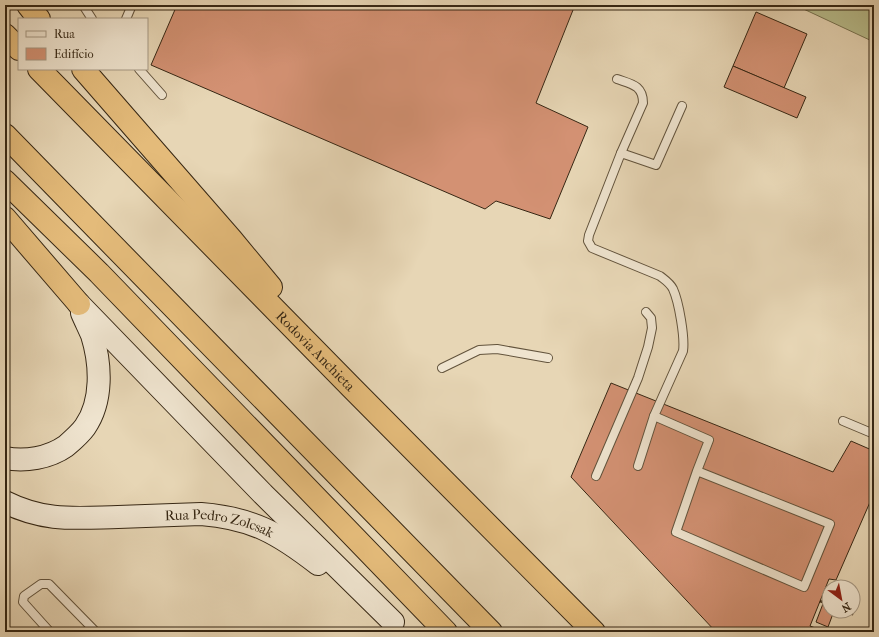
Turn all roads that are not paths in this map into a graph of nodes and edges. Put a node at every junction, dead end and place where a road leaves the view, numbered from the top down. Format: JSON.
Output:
{"nodes":[{"id":1,"x":28,"y":5,"type":"edge"},
{"id":2,"x":83,"y":5,"type":"edge"},
{"id":3,"x":132,"y":5,"type":"edge"},
{"id":4,"x":38,"y":18,"type":"edge"},
{"id":5,"x":91,"y":18,"type":"edge"},
{"id":6,"x":126,"y":18,"type":"edge"},
{"id":7,"x":5,"y":35,"type":"edge"},
{"id":8,"x":18,"y":48,"type":"edge"},
{"id":9,"x":40,"y":70,"type":"edge"},
{"id":10,"x":84,"y":70,"type":"edge"},
{"id":11,"x":140,"y":70,"type":"edge"},
{"id":12,"x":617,"y":78,"type":"dead end"},
{"id":13,"x":162,"y":95,"type":"dead end"},
{"id":14,"x":682,"y":106,"type":"dead end"},
{"id":15,"x":5,"y":135,"type":"edge"},
{"id":16,"x":621,"y":153,"type":"junction"},
{"id":17,"x":5,"y":181,"type":"edge"},
{"id":18,"x":5,"y":218,"type":"edge"},
{"id":19,"x":79,"y":304,"type":"junction"},
{"id":20,"x":646,"y":312,"type":"dead end"},
{"id":21,"x":548,"y":358,"type":"dead end"},
{"id":22,"x":442,"y":368,"type":"dead end"},
{"id":23,"x":352,"y":388,"type":"junction"},
{"id":24,"x":654,"y":416,"type":"junction"},
{"id":25,"x":843,"y":421,"type":"dead end"},
{"id":26,"x":872,"y":434,"type":"edge"},
{"id":27,"x":5,"y":458,"type":"edge"},
{"id":28,"x":638,"y":466,"type":"dead end"},
{"id":29,"x":696,"y":471,"type":"junction"},
{"id":30,"x":596,"y":476,"type":"dead end"},
{"id":31,"x":5,"y":502,"type":"edge"},
{"id":32,"x":398,"y":627,"type":"edge"},
{"id":33,"x":50,"y":632,"type":"edge"},
{"id":34,"x":96,"y":632,"type":"edge"},
{"id":35,"x":446,"y":632,"type":"edge"},
{"id":36,"x":491,"y":632,"type":"edge"},
{"id":37,"x":594,"y":632,"type":"edge"}],
"edges":[{"from":1,"to":4,"type":"highway"},
{"from":2,"to":5,"type":"lane"},
{"from":3,"to":6,"type":"lane"},
{"from":7,"to":8,"type":"highway"},
{"from":9,"to":23,"type":"highway","name":"Rodovia Anchieta"},
{"from":10,"to":23,"type":"highway"},
{"from":11,"to":13,"type":"lane"},
{"from":12,"to":16,"type":"lane"},
{"from":14,"to":16,"type":"lane"},
{"from":15,"to":36,"type":"highway"},
{"from":16,"to":24,"type":"lane"},
{"from":17,"to":35,"type":"highway"},
{"from":18,"to":19,"type":"highway"},
{"from":19,"to":27,"type":"main road"},
{"from":19,"to":32,"type":"main road"},
{"from":20,"to":30,"type":"lane"},
{"from":21,"to":22,"type":"lane"},
{"from":23,"to":37,"type":"highway","name":"Rodovia Anchieta"},
{"from":24,"to":28,"type":"lane"},
{"from":24,"to":29,"type":"lane"},
{"from":25,"to":26,"type":"lane"},
{"from":29,"to":29,"type":"lane"},
{"from":31,"to":32,"type":"main road","name":"Rua Pedro Zolcsak"},
{"from":33,"to":34,"type":"lane"}]}
